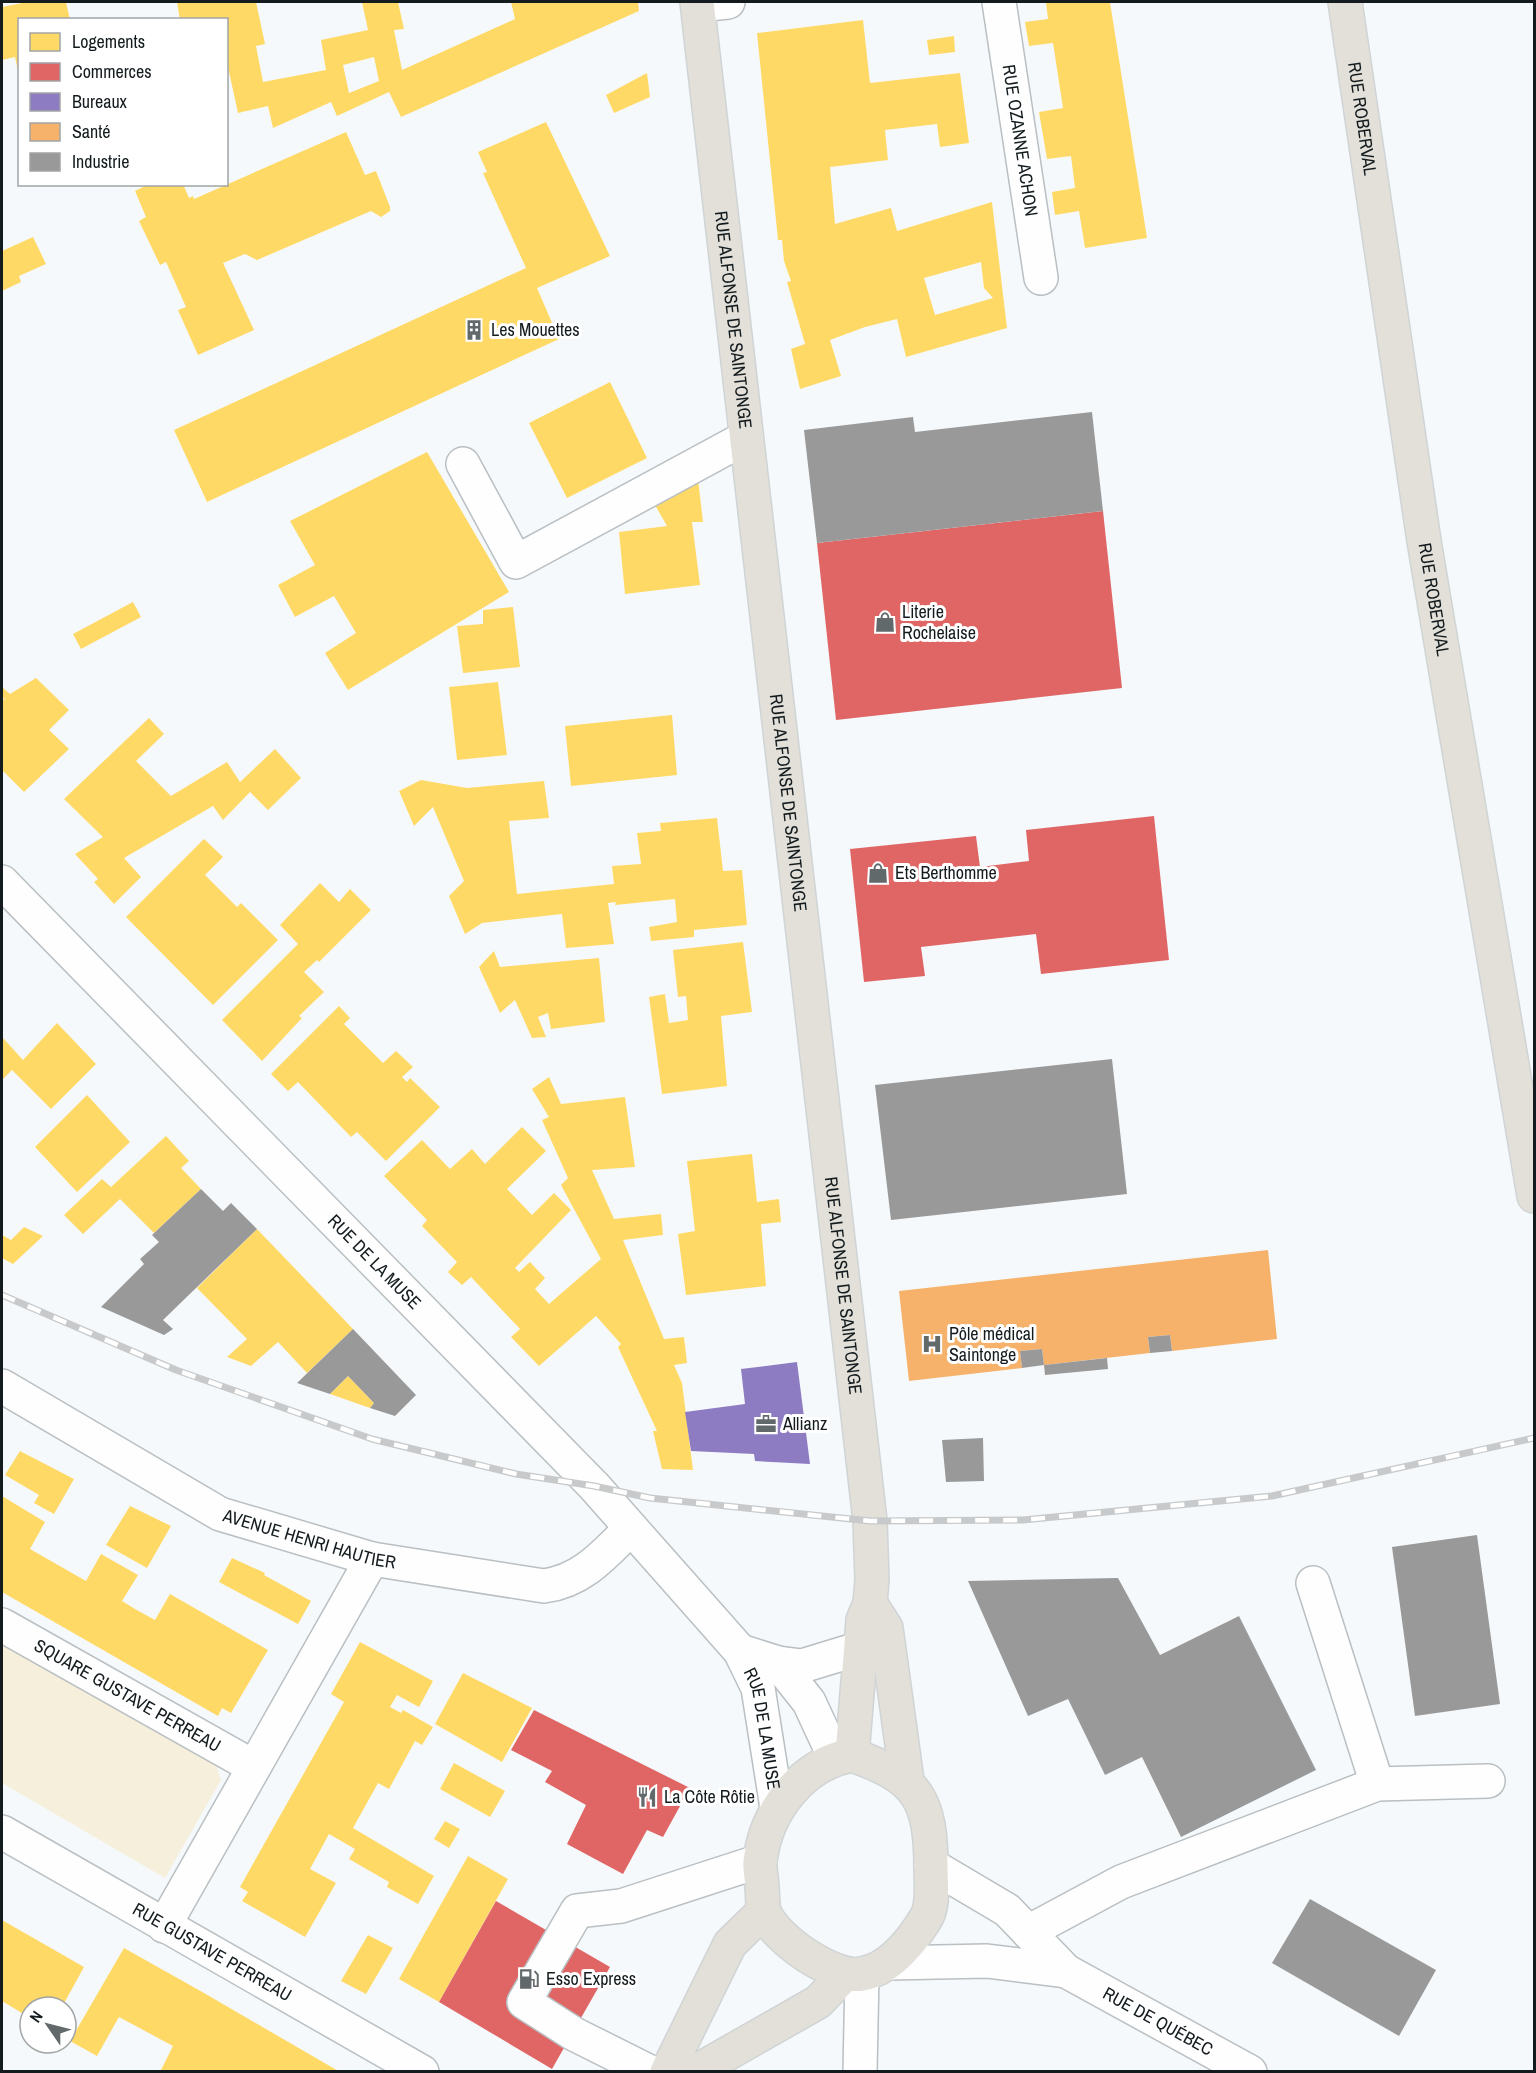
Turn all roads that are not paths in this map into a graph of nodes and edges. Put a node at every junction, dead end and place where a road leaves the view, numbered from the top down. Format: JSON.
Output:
{"nodes":[{"id":1,"x":999,"y":2,"type":"edge"},
{"id":2,"x":1345,"y":2,"type":"edge"},
{"id":3,"x":708,"y":3,"type":"edge"},
{"id":4,"x":1041,"y":278,"type":"dead end"},
{"id":5,"x":745,"y":438,"type":"junction"},
{"id":6,"x":463,"y":464,"type":"dead end"},
{"id":7,"x":2,"y":882,"type":"edge"},
{"id":8,"x":1534,"y":1196,"type":"edge"},
{"id":9,"x":2,"y":1386,"type":"edge"},
{"id":10,"x":631,"y":1528,"type":"junction"},
{"id":11,"x":372,"y":1559,"type":"junction"},
{"id":12,"x":1313,"y":1583,"type":"dead end"},
{"id":13,"x":870,"y":1603,"type":"junction"},
{"id":14,"x":2,"y":1625,"type":"edge"},
{"id":15,"x":861,"y":1648,"type":"junction"},
{"id":16,"x":740,"y":1650,"type":"junction"},
{"id":17,"x":778,"y":1663,"type":"junction"},
{"id":18,"x":844,"y":1756,"type":"junction"},
{"id":19,"x":254,"y":1767,"type":"junction"},
{"id":20,"x":907,"y":1781,"type":"junction"},
{"id":21,"x":1488,"y":1781,"type":"dead end"},
{"id":22,"x":1377,"y":1784,"type":"junction"},
{"id":23,"x":777,"y":1808,"type":"junction"},
{"id":24,"x":2,"y":1832,"type":"edge"},
{"id":25,"x":760,"y":1861,"type":"junction"},
{"id":26,"x":931,"y":1864,"type":"junction"},
{"id":27,"x":764,"y":1911,"type":"junction"},
{"id":28,"x":164,"y":1926,"type":"junction"},
{"id":29,"x":1028,"y":1932,"type":"junction"},
{"id":30,"x":865,"y":1970,"type":"junction"},
{"id":31,"x":1066,"y":1971,"type":"junction"},
{"id":32,"x":423,"y":2072,"type":"edge"},
{"id":33,"x":650,"y":2072,"type":"edge"},
{"id":34,"x":668,"y":2072,"type":"edge"},
{"id":35,"x":695,"y":2072,"type":"edge"},
{"id":36,"x":860,"y":2072,"type":"edge"},
{"id":37,"x":1250,"y":2072,"type":"edge"}],
"edges":[{"from":1,"to":4,"type":"street","name":"RUE OZANNE ACHON"},
{"from":2,"to":8,"type":"main road","name":"RUE ROBERVAL"},
{"from":3,"to":5,"type":"main road","name":"RUE ALFONSE DE SAINTONGE"},
{"from":5,"to":6,"type":"street"},
{"from":5,"to":13,"type":"main road","name":"RUE ALFONSE DE SAINTONGE"},
{"from":7,"to":10,"type":"street","name":"RUE DE LA MUSE"},
{"from":9,"to":11,"type":"street","name":"AVENUE HENRI HAUTIER"},
{"from":10,"to":11,"type":"street","name":"AVENUE HENRI HAUTIER"},
{"from":10,"to":16,"type":"street","name":"RUE DE LA MUSE"},
{"from":11,"to":19,"type":"street"},
{"from":12,"to":22,"type":"street"},
{"from":13,"to":15,"type":"main road","name":"RUE ALFONSE DE SAINTONGE"},
{"from":13,"to":20,"type":"main road"},
{"from":14,"to":19,"type":"street","name":"SQUARE GUSTAVE PERREAU"},
{"from":15,"to":17,"type":"street","name":"RUE DE LA MUSE"},
{"from":15,"to":18,"type":"main road","name":"RUE ALFONSE DE SAINTONGE"},
{"from":16,"to":17,"type":"street","name":"RUE DE LA MUSE"},
{"from":16,"to":23,"type":"street","name":"RUE DE LA MUSE"},
{"from":17,"to":18,"type":"street","name":"RUE DE LA MUSE"},
{"from":18,"to":20,"type":"main road"},
{"from":18,"to":23,"type":"main road"},
{"from":19,"to":28,"type":"street"},
{"from":20,"to":26,"type":"main road"},
{"from":21,"to":22,"type":"street"},
{"from":22,"to":29,"type":"street"},
{"from":23,"to":25,"type":"main road"},
{"from":24,"to":28,"type":"street","name":"RUE GUSTAVE PERREAU"},
{"from":25,"to":27,"type":"main road"},
{"from":25,"to":33,"type":"street"},
{"from":26,"to":29,"type":"street","name":"RUE DE QUÉBEC"},
{"from":26,"to":30,"type":"main road"},
{"from":27,"to":30,"type":"main road"},
{"from":27,"to":34,"type":"main road"},
{"from":28,"to":32,"type":"street","name":"RUE GUSTAVE PERREAU"},
{"from":29,"to":31,"type":"street","name":"RUE DE QUÉBEC"},
{"from":30,"to":31,"type":"street","name":"RUE DE QUÉBEC"},
{"from":30,"to":35,"type":"main road"},
{"from":30,"to":36,"type":"street"},
{"from":31,"to":37,"type":"street","name":"RUE DE QUÉBEC"}]}
